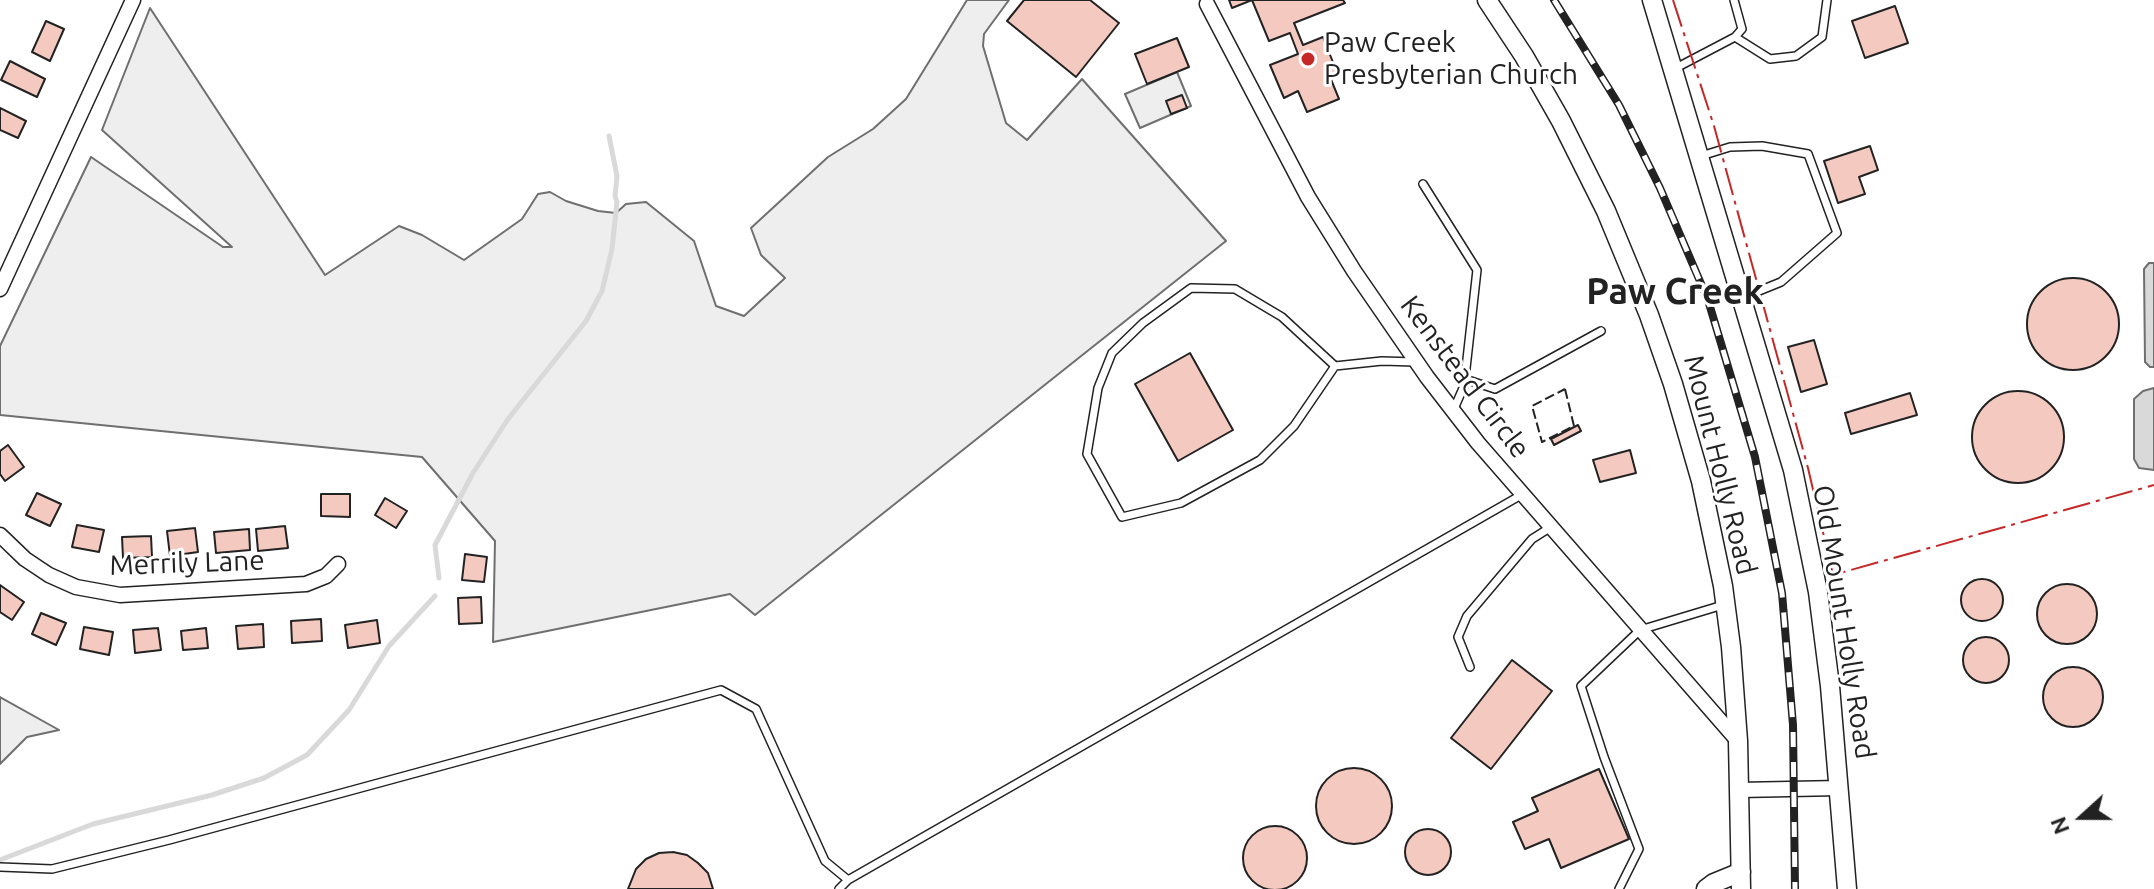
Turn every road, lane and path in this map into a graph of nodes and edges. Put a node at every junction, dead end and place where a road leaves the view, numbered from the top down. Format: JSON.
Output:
{"nodes":[{"id":1,"x":133,"y":0,"type":"edge"},
{"id":2,"x":1487,"y":0,"type":"edge"},
{"id":3,"x":1652,"y":0,"type":"edge"},
{"id":4,"x":1734,"y":0,"type":"edge"},
{"id":5,"x":1827,"y":0,"type":"edge"},
{"id":6,"x":1207,"y":4,"type":"dead end"},
{"id":7,"x":1735,"y":37,"type":"junction"},
{"id":8,"x":1673,"y":70,"type":"junction"},
{"id":9,"x":1699,"y":157,"type":"junction"},
{"id":10,"x":1423,"y":184,"type":"dead end"},
{"id":11,"x":0,"y":289,"type":"edge"},
{"id":12,"x":1742,"y":298,"type":"junction"},
{"id":13,"x":1601,"y":331,"type":"dead end"},
{"id":14,"x":1417,"y":362,"type":"junction"},
{"id":15,"x":1335,"y":366,"type":"junction"},
{"id":16,"x":1465,"y":379,"type":"junction"},
{"id":17,"x":1453,"y":412,"type":"junction"},
{"id":18,"x":1523,"y":494,"type":"junction"},
{"id":19,"x":1551,"y":527,"type":"junction"},
{"id":20,"x":0,"y":535,"type":"edge"},
{"id":21,"x":338,"y":564,"type":"dead end"},
{"id":22,"x":1725,"y":605,"type":"junction"},
{"id":23,"x":1640,"y":630,"type":"junction"},
{"id":24,"x":1470,"y":667,"type":"dead end"},
{"id":25,"x":1738,"y":741,"type":"junction"},
{"id":26,"x":1840,"y":788,"type":"junction"},
{"id":27,"x":1739,"y":790,"type":"junction"},
{"id":28,"x":0,"y":867,"type":"edge"},
{"id":29,"x":848,"y":880,"type":"junction"},
{"id":30,"x":1741,"y":880,"type":"edge"},
{"id":31,"x":839,"y":889,"type":"edge"},
{"id":32,"x":1619,"y":889,"type":"edge"},
{"id":33,"x":1706,"y":889,"type":"edge"},
{"id":34,"x":1847,"y":889,"type":"edge"}],
"edges":[{"from":1,"to":11,"type":"street"},
{"from":2,"to":22,"type":"street","name":"Mount Holly Road"},
{"from":3,"to":8,"type":"street","name":"Old Mount Holly Road"},
{"from":4,"to":7,"type":"lane"},
{"from":5,"to":7,"type":"lane"},
{"from":6,"to":14,"type":"street","name":"Kenstead Circle"},
{"from":7,"to":8,"type":"lane"},
{"from":8,"to":9,"type":"street","name":"Old Mount Holly Road"},
{"from":9,"to":12,"type":"street","name":"Old Mount Holly Road"},
{"from":9,"to":12,"type":"lane"},
{"from":10,"to":16,"type":"lane"},
{"from":12,"to":26,"type":"street","name":"Old Mount Holly Road"},
{"from":13,"to":16,"type":"lane"},
{"from":14,"to":15,"type":"lane"},
{"from":14,"to":17,"type":"street","name":"Kenstead Circle"},
{"from":15,"to":15,"type":"lane"},
{"from":16,"to":17,"type":"lane"},
{"from":17,"to":18,"type":"street","name":"Kenstead Circle"},
{"from":18,"to":19,"type":"street","name":"Kenstead Circle"},
{"from":18,"to":29,"type":"lane"},
{"from":19,"to":23,"type":"street","name":"Kenstead Circle"},
{"from":19,"to":24,"type":"lane"},
{"from":20,"to":21,"type":"street","name":"Merrily Lane"},
{"from":22,"to":23,"type":"lane"},
{"from":22,"to":25,"type":"street","name":"Mount Holly Road"},
{"from":23,"to":25,"type":"street","name":"Kenstead Circle"},
{"from":23,"to":32,"type":"lane"},
{"from":25,"to":27,"type":"street","name":"Mount Holly Road"},
{"from":26,"to":27,"type":"street"},
{"from":26,"to":34,"type":"street","name":"Old Mount Holly Road"},
{"from":27,"to":30,"type":"street","name":"Mount Holly Road"},
{"from":28,"to":29,"type":"lane"},
{"from":29,"to":31,"type":"lane"},
{"from":30,"to":33,"type":"street"}]}
